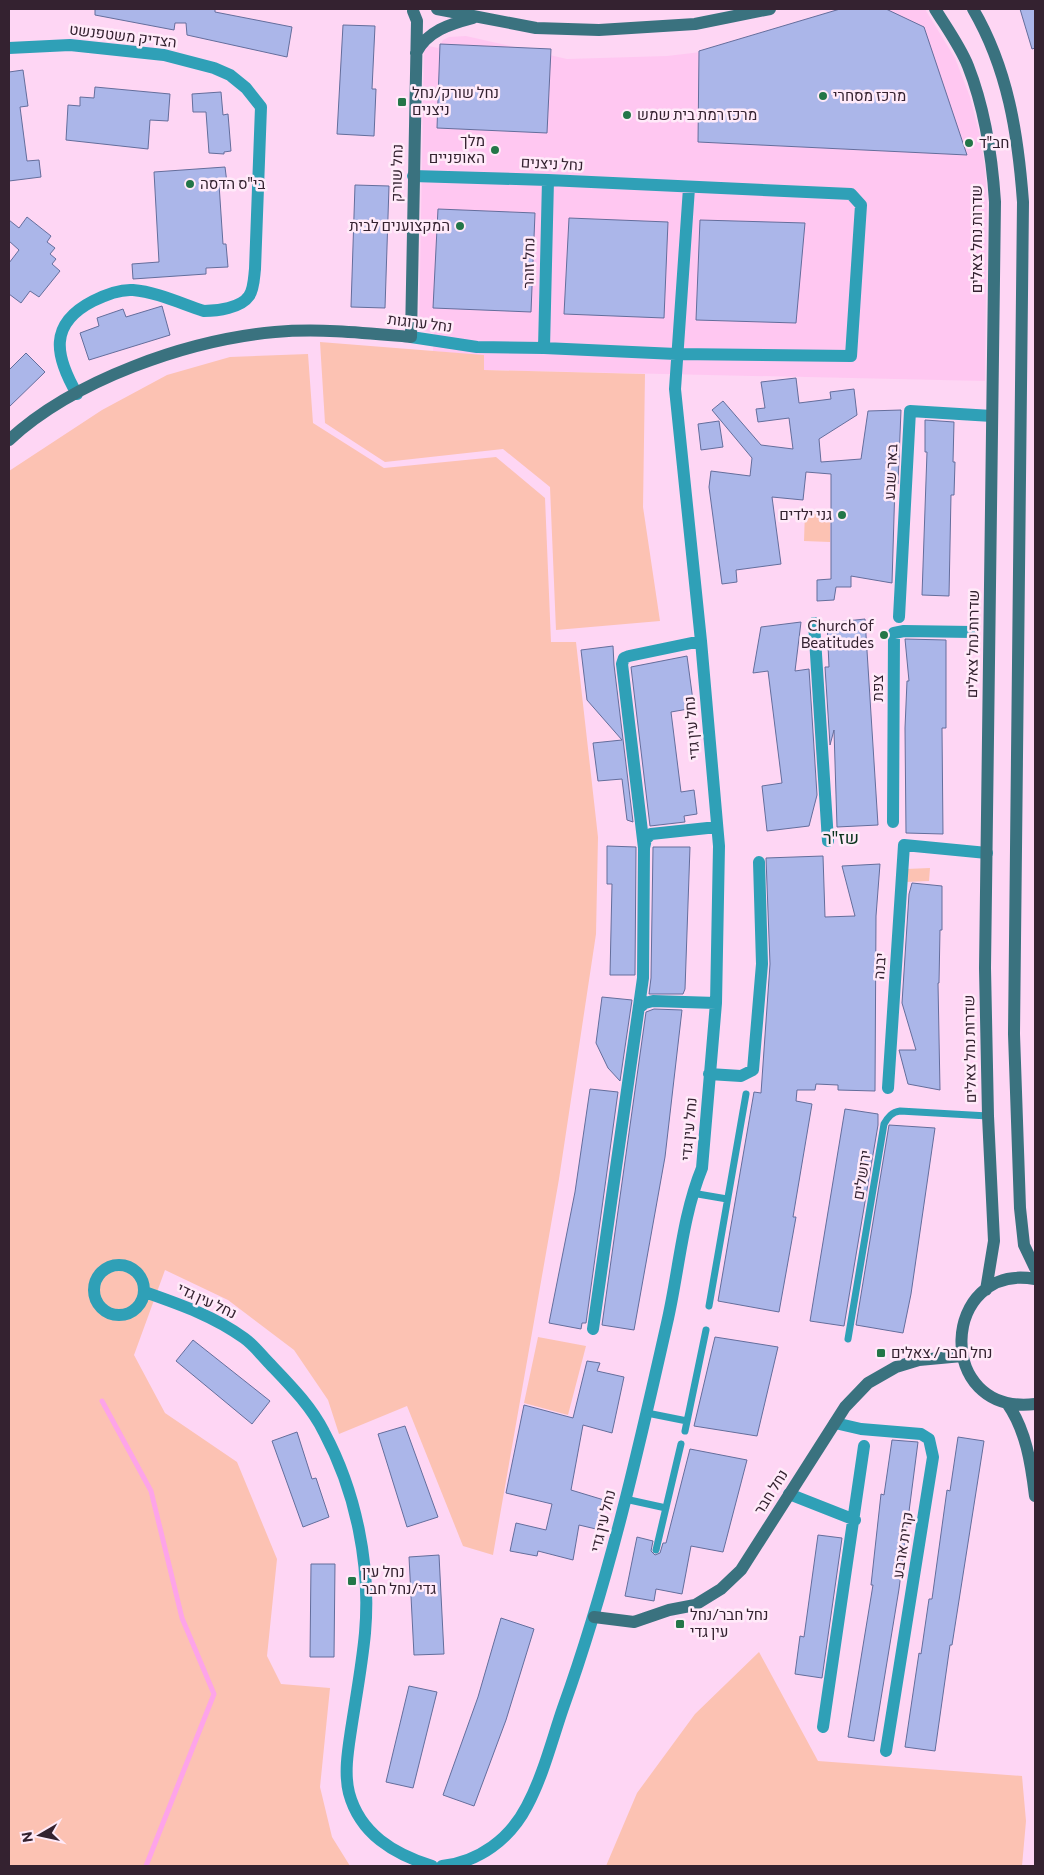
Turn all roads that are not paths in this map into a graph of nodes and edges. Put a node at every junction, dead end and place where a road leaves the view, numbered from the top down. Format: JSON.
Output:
{"nodes":[{"id":1,"x":428,"y":9,"type":"edge"},
{"id":2,"x":437,"y":9,"type":"edge"},
{"id":3,"x":770,"y":9,"type":"edge"},
{"id":4,"x":935,"y":9,"type":"edge"},
{"id":5,"x":973,"y":9,"type":"edge"},
{"id":6,"x":409,"y":10,"type":"edge"},
{"id":7,"x":473,"y":18,"type":"junction"},
{"id":8,"x":9,"y":48,"type":"edge"},
{"id":9,"x":416,"y":53,"type":"junction"},
{"id":10,"x":413,"y":176,"type":"junction"},
{"id":11,"x":548,"y":180,"type":"junction"},
{"id":12,"x":689,"y":188,"type":"junction"},
{"id":13,"x":411,"y":337,"type":"junction"},
{"id":14,"x":544,"y":348,"type":"junction"},
{"id":15,"x":676,"y":354,"type":"junction"},
{"id":16,"x":851,"y":356,"type":"joint"},
{"id":17,"x":77,"y":394,"type":"junction"},
{"id":18,"x":992,"y":416,"type":"junction"},
{"id":19,"x":9,"y":440,"type":"edge"},
{"id":20,"x":899,"y":618,"type":"dead end"},
{"id":21,"x":814,"y":623,"type":"dead end"},
{"id":22,"x":972,"y":632,"type":"dead end"},
{"id":23,"x":701,"y":641,"type":"junction"},
{"id":24,"x":893,"y":822,"type":"dead end"},
{"id":25,"x":717,"y":827,"type":"junction"},
{"id":26,"x":828,"y":841,"type":"dead end"},
{"id":27,"x":644,"y":848,"type":"junction"},
{"id":28,"x":986,"y":853,"type":"junction"},
{"id":29,"x":759,"y":862,"type":"dead end"},
{"id":30,"x":716,"y":1003,"type":"junction"},
{"id":31,"x":640,"y":1008,"type":"junction"},
{"id":32,"x":709,"y":1074,"type":"junction"},
{"id":33,"x":888,"y":1088,"type":"dead end"},
{"id":34,"x":746,"y":1094,"type":"dead end"},
{"id":35,"x":988,"y":1116,"type":"junction"},
{"id":36,"x":692,"y":1193,"type":"junction"},
{"id":37,"x":727,"y":1199,"type":"junction"},
{"id":38,"x":1035,"y":1268,"type":"edge"},
{"id":39,"x":1035,"y":1279,"type":"edge"},
{"id":40,"x":986,"y":1290,"type":"junction"},
{"id":41,"x":145,"y":1292,"type":"junction"},
{"id":42,"x":709,"y":1306,"type":"dead end"},
{"id":43,"x":593,"y":1329,"type":"dead end"},
{"id":44,"x":706,"y":1330,"type":"dead end"},
{"id":45,"x":848,"y":1339,"type":"dead end"},
{"id":46,"x":962,"y":1356,"type":"junction"},
{"id":47,"x":1007,"y":1402,"type":"junction"},
{"id":48,"x":1035,"y":1404,"type":"edge"},
{"id":49,"x":647,"y":1413,"type":"junction"},
{"id":50,"x":687,"y":1421,"type":"junction"},
{"id":51,"x":835,"y":1423,"type":"junction"},
{"id":52,"x":685,"y":1431,"type":"dead end"},
{"id":53,"x":682,"y":1444,"type":"dead end"},
{"id":54,"x":864,"y":1446,"type":"dead end"},
{"id":55,"x":789,"y":1494,"type":"junction"},
{"id":56,"x":1035,"y":1496,"type":"edge"},
{"id":57,"x":625,"y":1499,"type":"junction"},
{"id":58,"x":666,"y":1508,"type":"junction"},
{"id":59,"x":855,"y":1520,"type":"junction"},
{"id":60,"x":656,"y":1550,"type":"dead end"},
{"id":61,"x":594,"y":1617,"type":"junction"},
{"id":62,"x":823,"y":1727,"type":"dead end"},
{"id":63,"x":886,"y":1751,"type":"dead end"},
{"id":64,"x":432,"y":1866,"type":"edge"},
{"id":65,"x":442,"y":1866,"type":"edge"}],
"edges":[{"from":1,"to":6,"type":"main road"},
{"from":2,"to":7,"type":"main road"},
{"from":3,"to":7,"type":"main road"},
{"from":4,"to":18,"type":"main road","name":"שדרות נחל צאלים"},
{"from":5,"to":38,"type":"main road"},
{"from":6,"to":9,"type":"main road","name":"נחל שורק"},
{"from":7,"to":9,"type":"main road"},
{"from":8,"to":17,"type":"street","name":"הצדיק משטפנשט"},
{"from":9,"to":10,"type":"main road","name":"נחל שורק"},
{"from":10,"to":11,"type":"street","name":"נחל ניצנים"},
{"from":10,"to":13,"type":"main road","name":"נחל שורק"},
{"from":11,"to":12,"type":"street","name":"נחל ניצנים"},
{"from":11,"to":14,"type":"street","name":"נחל זוהר"},
{"from":12,"to":15,"type":"street"},
{"from":12,"to":16,"type":"street","name":"נחל ניצנים"},
{"from":13,"to":14,"type":"street","name":"נחל ערוגות"},
{"from":13,"to":17,"type":"main road","name":"נחל ערוגות"},
{"from":14,"to":15,"type":"street","name":"נחל ערוגות"},
{"from":15,"to":16,"type":"street","name":"נחל ערוגות"},
{"from":15,"to":23,"type":"street","name":"נחל עין גדי"},
{"from":17,"to":19,"type":"main road","name":"נחל ערוגות"},
{"from":18,"to":20,"type":"street","name":"באר שבע"},
{"from":18,"to":28,"type":"main road","name":"שדרות נחל צאלים"},
{"from":21,"to":26,"type":"street"},
{"from":22,"to":24,"type":"street","name":"צפת"},
{"from":23,"to":25,"type":"street","name":"נחל עין גדי"},
{"from":23,"to":27,"type":"street"},
{"from":25,"to":27,"type":"street"},
{"from":25,"to":30,"type":"street","name":"נחל עין גדי"},
{"from":27,"to":31,"type":"street"},
{"from":28,"to":33,"type":"street","name":"יבנה"},
{"from":28,"to":35,"type":"main road","name":"שדרות נחל צאלים"},
{"from":29,"to":32,"type":"street"},
{"from":30,"to":31,"type":"street"},
{"from":30,"to":32,"type":"street","name":"נחל עין גדי"},
{"from":31,"to":43,"type":"street"},
{"from":32,"to":36,"type":"street","name":"נחל עין גדי"},
{"from":34,"to":37,"type":"lane"},
{"from":35,"to":40,"type":"main road","name":"שדרות נחל צאלים"},
{"from":35,"to":45,"type":"lane","name":"ירושלים"},
{"from":36,"to":37,"type":"lane"},
{"from":36,"to":49,"type":"street","name":"נחל עין גדי"},
{"from":37,"to":42,"type":"lane"},
{"from":39,"to":40,"type":"main road"},
{"from":40,"to":46,"type":"main road"},
{"from":41,"to":41,"type":"street"},
{"from":41,"to":64,"type":"street","name":"נחל עין גדי"},
{"from":44,"to":50,"type":"lane"},
{"from":46,"to":47,"type":"main road"},
{"from":46,"to":51,"type":"main road","name":"נחל חבר"},
{"from":47,"to":48,"type":"main road"},
{"from":47,"to":56,"type":"main road"},
{"from":49,"to":50,"type":"lane"},
{"from":49,"to":57,"type":"street","name":"נחל עין גדי"},
{"from":50,"to":52,"type":"lane"},
{"from":51,"to":55,"type":"main road","name":"נחל חבר"},
{"from":51,"to":63,"type":"street","name":"קרית ארבע"},
{"from":53,"to":58,"type":"lane"},
{"from":54,"to":59,"type":"street"},
{"from":55,"to":59,"type":"street"},
{"from":55,"to":61,"type":"main road","name":"נחל חבר"},
{"from":57,"to":58,"type":"lane"},
{"from":57,"to":61,"type":"street","name":"נחל עין גדי"},
{"from":58,"to":60,"type":"lane"},
{"from":59,"to":62,"type":"street"},
{"from":61,"to":65,"type":"street","name":"נחל עין גדי"}]}
